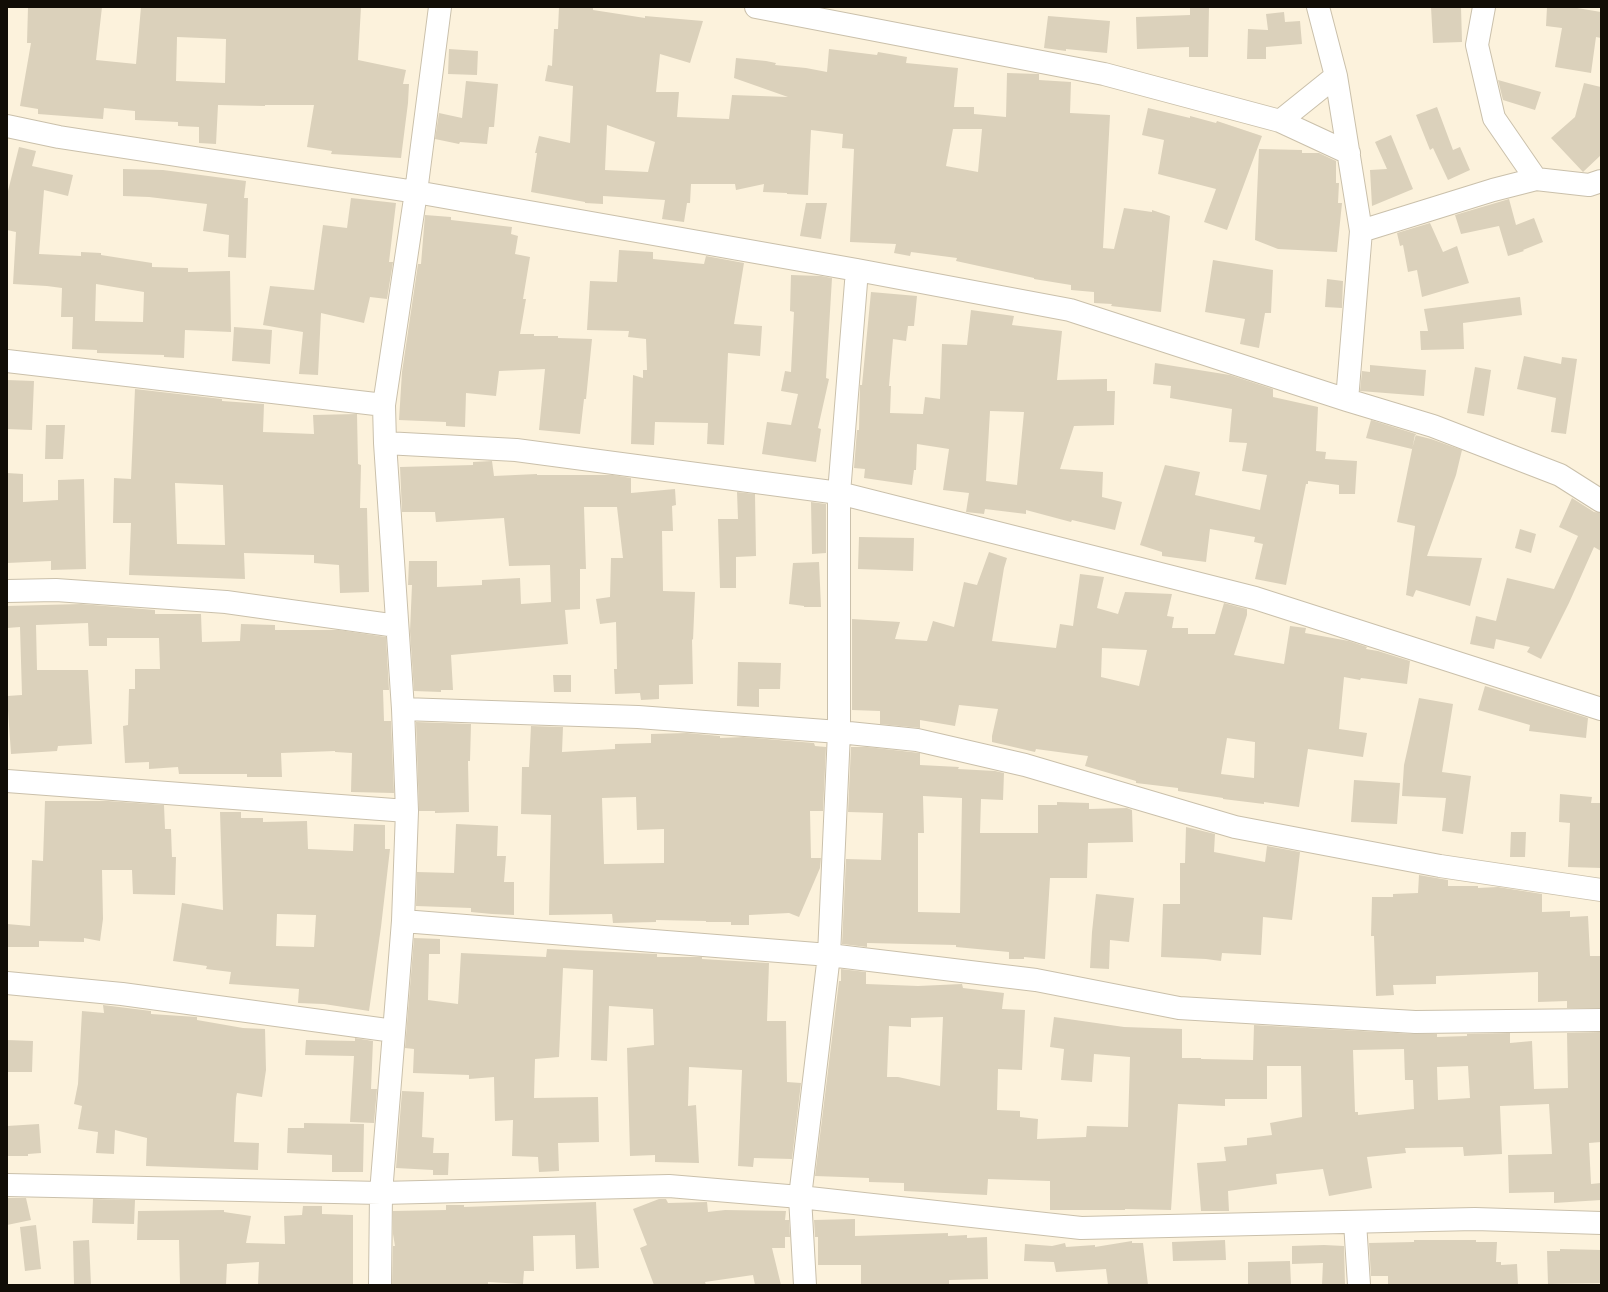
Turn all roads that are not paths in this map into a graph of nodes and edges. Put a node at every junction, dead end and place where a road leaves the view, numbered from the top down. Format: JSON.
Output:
{"nodes":[{"id":1,"x":440,"y":7,"type":"edge"},
{"id":2,"x":756,"y":7,"type":"edge"},
{"id":3,"x":1318,"y":7,"type":"edge"},
{"id":4,"x":1484,"y":7,"type":"edge"},
{"id":5,"x":1336,"y":76,"type":"junction"},
{"id":6,"x":1280,"y":121,"type":"junction"},
{"id":7,"x":7,"y":126,"type":"edge"},
{"id":8,"x":1349,"y":153,"type":"junction"},
{"id":9,"x":1536,"y":179,"type":"junction"},
{"id":10,"x":1601,"y":182,"type":"edge"},
{"id":11,"x":416,"y":192,"type":"junction"},
{"id":12,"x":1361,"y":231,"type":"junction"},
{"id":13,"x":857,"y":270,"type":"junction"},
{"id":14,"x":7,"y":360,"type":"edge"},
{"id":15,"x":1347,"y":400,"type":"junction"},
{"id":16,"x":384,"y":405,"type":"junction"},
{"id":17,"x":385,"y":443,"type":"junction"},
{"id":18,"x":839,"y":493,"type":"junction"},
{"id":19,"x":1601,"y":501,"type":"edge"},
{"id":20,"x":7,"y":591,"type":"edge"},
{"id":21,"x":397,"y":626,"type":"junction"},
{"id":22,"x":403,"y":709,"type":"junction"},
{"id":23,"x":1601,"y":709,"type":"edge"},
{"id":24,"x":839,"y":732,"type":"junction"},
{"id":25,"x":7,"y":781,"type":"edge"},
{"id":26,"x":407,"y":811,"type":"junction"},
{"id":27,"x":1601,"y":890,"type":"edge"},
{"id":28,"x":403,"y":921,"type":"junction"},
{"id":29,"x":829,"y":955,"type":"junction"},
{"id":30,"x":7,"y":983,"type":"edge"},
{"id":31,"x":1601,"y":1020,"type":"edge"},
{"id":32,"x":394,"y":1031,"type":"junction"},
{"id":33,"x":7,"y":1185,"type":"edge"},
{"id":34,"x":381,"y":1193,"type":"junction"},
{"id":35,"x":800,"y":1196,"type":"junction"},
{"id":36,"x":1355,"y":1222,"type":"junction"},
{"id":37,"x":1601,"y":1223,"type":"edge"},
{"id":38,"x":380,"y":1285,"type":"edge"},
{"id":39,"x":805,"y":1285,"type":"edge"},
{"id":40,"x":1359,"y":1285,"type":"edge"}],
"edges":[{"from":1,"to":11,"type":"street"},
{"from":2,"to":6,"type":"street"},
{"from":3,"to":5,"type":"street"},
{"from":4,"to":9,"type":"street"},
{"from":5,"to":6,"type":"street"},
{"from":5,"to":8,"type":"street"},
{"from":6,"to":8,"type":"street"},
{"from":7,"to":11,"type":"street"},
{"from":8,"to":12,"type":"street"},
{"from":9,"to":10,"type":"street"},
{"from":9,"to":12,"type":"street"},
{"from":11,"to":13,"type":"street"},
{"from":11,"to":16,"type":"street"},
{"from":12,"to":15,"type":"street"},
{"from":13,"to":15,"type":"street"},
{"from":13,"to":18,"type":"street"},
{"from":14,"to":16,"type":"street"},
{"from":15,"to":19,"type":"street"},
{"from":16,"to":17,"type":"street"},
{"from":17,"to":18,"type":"street"},
{"from":17,"to":21,"type":"street"},
{"from":18,"to":23,"type":"street"},
{"from":18,"to":24,"type":"street"},
{"from":20,"to":21,"type":"street"},
{"from":21,"to":22,"type":"street"},
{"from":22,"to":24,"type":"street"},
{"from":22,"to":26,"type":"street"},
{"from":24,"to":27,"type":"street"},
{"from":24,"to":29,"type":"street"},
{"from":25,"to":26,"type":"street"},
{"from":26,"to":28,"type":"street"},
{"from":28,"to":29,"type":"street"},
{"from":28,"to":32,"type":"street"},
{"from":29,"to":31,"type":"street"},
{"from":29,"to":35,"type":"street"},
{"from":30,"to":32,"type":"street"},
{"from":32,"to":34,"type":"street"},
{"from":33,"to":34,"type":"street"},
{"from":34,"to":35,"type":"street"},
{"from":34,"to":38,"type":"street"},
{"from":35,"to":36,"type":"street"},
{"from":35,"to":39,"type":"street"},
{"from":36,"to":37,"type":"street"},
{"from":36,"to":40,"type":"street"}]}
